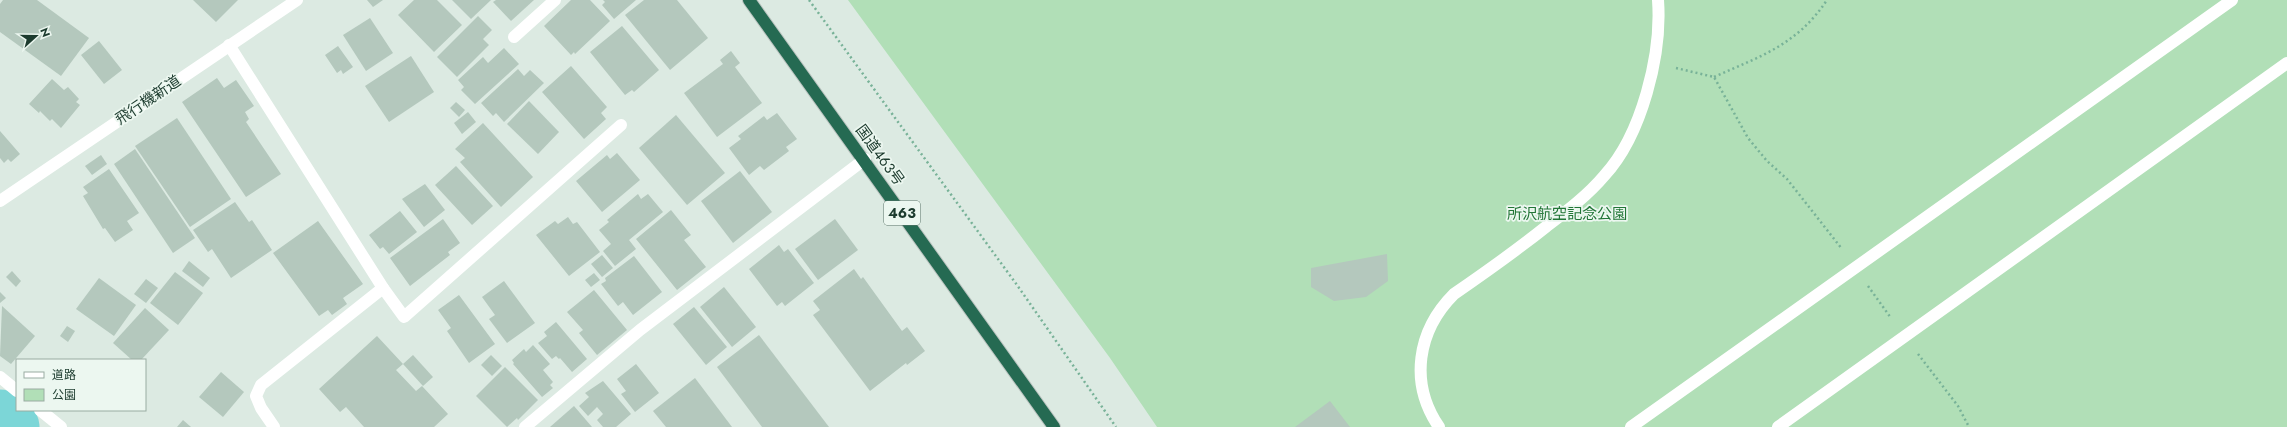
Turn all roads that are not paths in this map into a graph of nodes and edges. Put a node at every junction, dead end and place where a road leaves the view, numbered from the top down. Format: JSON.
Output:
{"nodes":[{"id":1,"x":297,"y":0,"type":"edge"},
{"id":2,"x":555,"y":0,"type":"edge"},
{"id":3,"x":749,"y":0,"type":"edge"},
{"id":4,"x":1658,"y":0,"type":"edge"},
{"id":5,"x":2232,"y":0,"type":"edge"},
{"id":6,"x":514,"y":37,"type":"dead end"},
{"id":7,"x":229,"y":45,"type":"junction"},
{"id":8,"x":2287,"y":63,"type":"edge"},
{"id":9,"x":621,"y":125,"type":"dead end"},
{"id":10,"x":864,"y":159,"type":"junction"},
{"id":11,"x":0,"y":201,"type":"edge"},
{"id":12,"x":383,"y":288,"type":"junction"},
{"id":13,"x":0,"y":377,"type":"edge"},
{"id":14,"x":16,"y":390,"type":"edge"},
{"id":15,"x":41,"y":411,"type":"edge"},
{"id":16,"x":61,"y":427,"type":"edge"},
{"id":17,"x":274,"y":427,"type":"edge"},
{"id":18,"x":525,"y":427,"type":"edge"},
{"id":19,"x":1054,"y":427,"type":"edge"},
{"id":20,"x":1439,"y":427,"type":"edge"},
{"id":21,"x":1631,"y":427,"type":"edge"},
{"id":22,"x":1778,"y":427,"type":"edge"}],
"edges":[{"from":1,"to":7,"type":"street","name":"飛行機新道"},
{"from":2,"to":6,"type":"street"},
{"from":3,"to":10,"type":"highway","name":"国道463号","number":"463"},
{"from":4,"to":20,"type":"street"},
{"from":5,"to":21,"type":"street"},
{"from":7,"to":11,"type":"street","name":"飛行機新道"},
{"from":7,"to":12,"type":"street"},
{"from":8,"to":22,"type":"street"},
{"from":9,"to":12,"type":"street"},
{"from":10,"to":18,"type":"street"},
{"from":10,"to":19,"type":"highway","name":"国道463号","number":"463"},
{"from":12,"to":17,"type":"street"},
{"from":13,"to":14,"type":"street"},
{"from":15,"to":16,"type":"street"}]}
